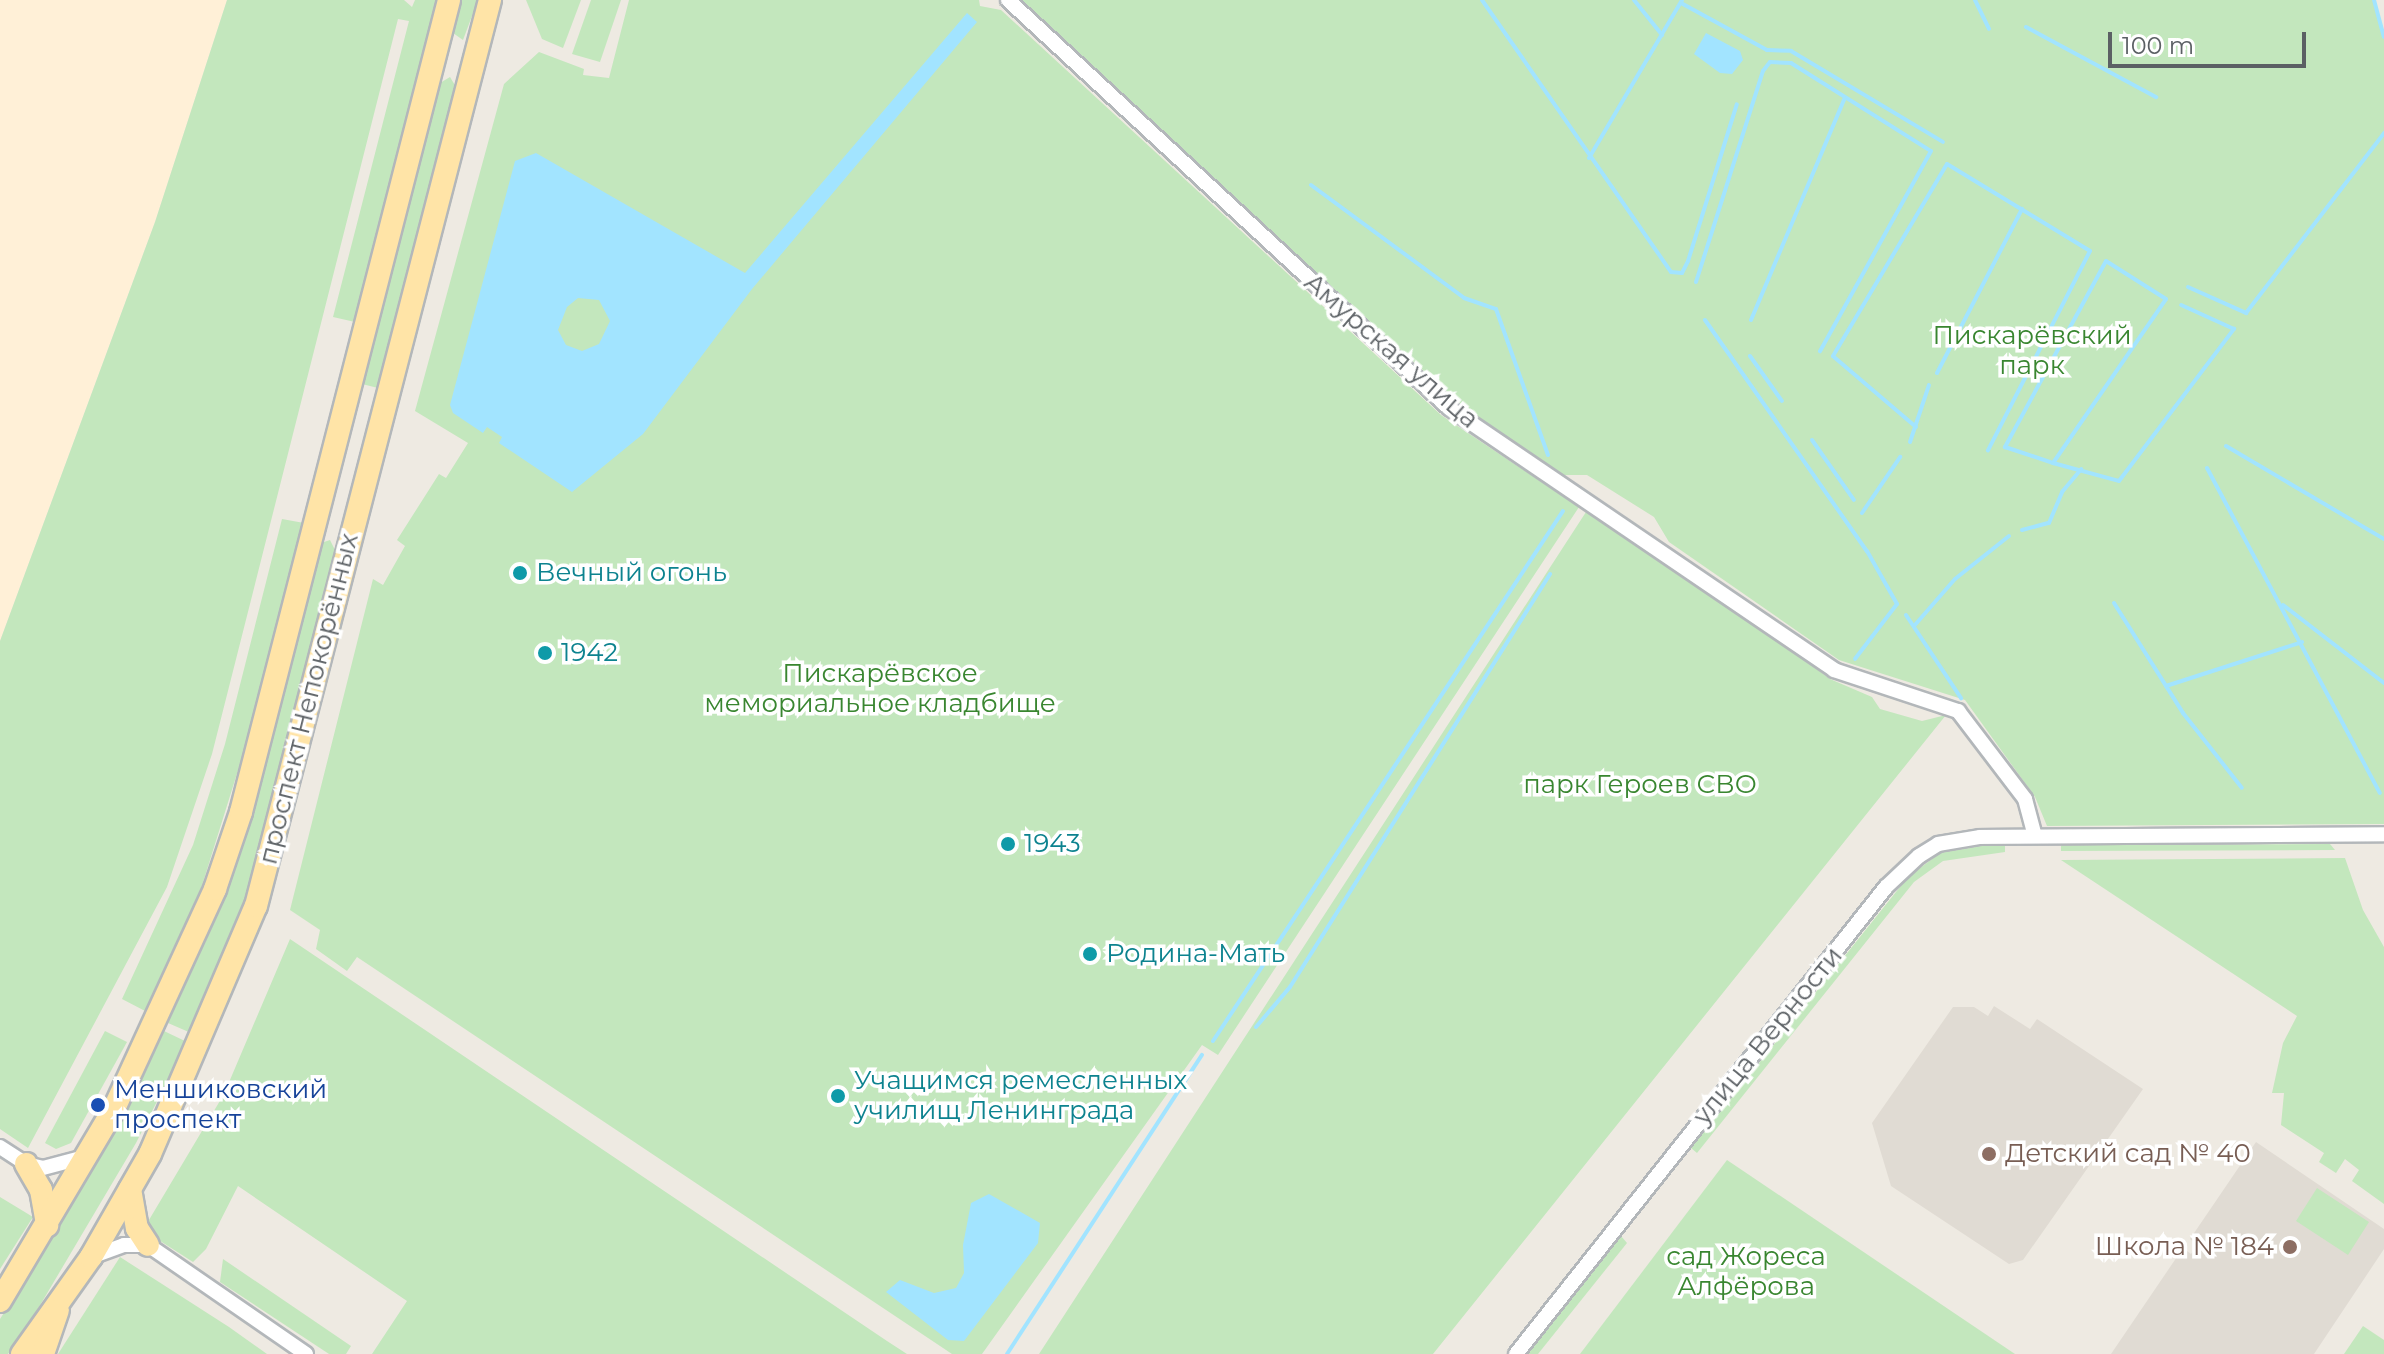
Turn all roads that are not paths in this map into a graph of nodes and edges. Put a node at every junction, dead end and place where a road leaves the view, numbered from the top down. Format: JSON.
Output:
{"nodes":[{"id":1,"x":449,"y":0,"type":"edge"},
{"id":2,"x":490,"y":0,"type":"edge"},
{"id":3,"x":1008,"y":0,"type":"edge"},
{"id":4,"x":436,"y":54,"type":"junction"},
{"id":5,"x":474,"y":63,"type":"junction"},
{"id":6,"x":2384,"y":834,"type":"edge"},
{"id":7,"x":2035,"y":836,"type":"junction"},
{"id":8,"x":0,"y":1147,"type":"edge"},
{"id":9,"x":88,"y":1156,"type":"junction"},
{"id":10,"x":26,"y":1164,"type":"junction"},
{"id":11,"x":130,"y":1189,"type":"junction"},
{"id":12,"x":47,"y":1225,"type":"junction"},
{"id":13,"x":148,"y":1245,"type":"junction"},
{"id":14,"x":91,"y":1257,"type":"junction"},
{"id":15,"x":61,"y":1297,"type":"junction"},
{"id":16,"x":0,"y":1301,"type":"edge"},
{"id":17,"x":22,"y":1354,"type":"edge"},
{"id":18,"x":43,"y":1354,"type":"edge"},
{"id":19,"x":306,"y":1354,"type":"edge"},
{"id":20,"x":1516,"y":1354,"type":"edge"}],
"edges":[{"from":1,"to":4,"type":"main road","name":"проспект Непокорённых"},
{"from":2,"to":5,"type":"main road","name":"проспект Непокорённых"},
{"from":3,"to":7,"type":"street","name":"Амурская улица"},
{"from":4,"to":5,"type":"main road"},
{"from":4,"to":9,"type":"main road","name":"проспект Непокорённых"},
{"from":5,"to":11,"type":"main road","name":"проспект Непокорённых"},
{"from":6,"to":7,"type":"street","name":"улица Верности"},
{"from":7,"to":20,"type":"street","name":"улица Верности"},
{"from":8,"to":10,"type":"street"},
{"from":9,"to":10,"type":"street"},
{"from":9,"to":12,"type":"main road","name":"проспект Непокорённых"},
{"from":10,"to":12,"type":"main road"},
{"from":11,"to":13,"type":"main road"},
{"from":11,"to":14,"type":"main road","name":"проспект Непокорённых"},
{"from":12,"to":16,"type":"main road","name":"проспект Непокорённых"},
{"from":13,"to":14,"type":"street"},
{"from":13,"to":19,"type":"street"},
{"from":14,"to":15,"type":"main road","name":"проспект Непокорённых"},
{"from":15,"to":17,"type":"main road","name":"проспект Непокорённых"},
{"from":15,"to":18,"type":"main road"}]}
